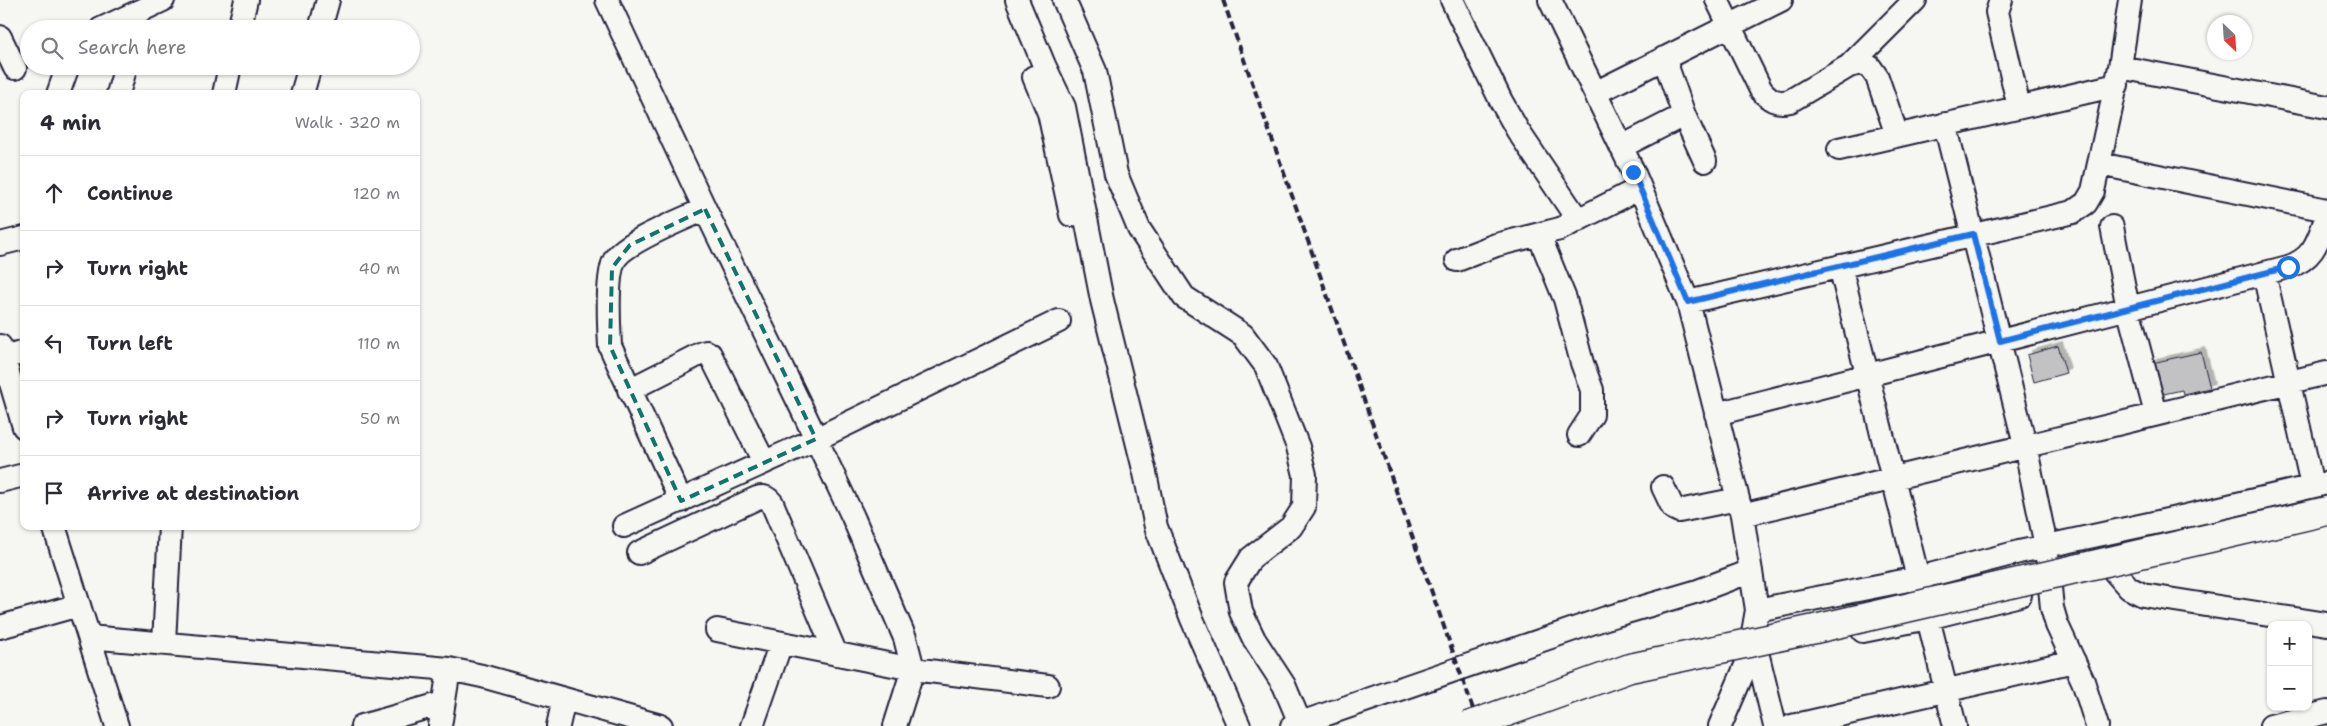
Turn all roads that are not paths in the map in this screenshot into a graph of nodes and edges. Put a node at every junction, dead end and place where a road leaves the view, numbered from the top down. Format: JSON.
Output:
{"nodes":[{"id":1,"x":163,"y":0,"type":"edge"},
{"id":2,"x":246,"y":0,"type":"edge"},
{"id":3,"x":328,"y":0,"type":"edge"},
{"id":4,"x":608,"y":0,"type":"edge"},
{"id":5,"x":1003,"y":0,"type":"edge"},
{"id":6,"x":1017,"y":0,"type":"edge"},
{"id":7,"x":1064,"y":0,"type":"edge"},
{"id":8,"x":1452,"y":0,"type":"edge"},
{"id":9,"x":1550,"y":0,"type":"edge"},
{"id":10,"x":1717,"y":0,"type":"edge"},
{"id":11,"x":1781,"y":0,"type":"edge"},
{"id":12,"x":1915,"y":0,"type":"edge"},
{"id":13,"x":2001,"y":0,"type":"edge"},
{"id":14,"x":2130,"y":0,"type":"edge"},
{"id":15,"x":140,"y":19,"type":"edge"},
{"id":16,"x":241,"y":20,"type":"edge"},
{"id":17,"x":322,"y":20,"type":"edge"},
{"id":18,"x":1729,"y":24,"type":"junction"},
{"id":19,"x":0,"y":37,"type":"edge"},
{"id":20,"x":1664,"y":58,"type":"junction"},
{"id":21,"x":1849,"y":66,"type":"junction"},
{"id":22,"x":14,"y":68,"type":"edge"},
{"id":23,"x":65,"y":75,"type":"edge"},
{"id":24,"x":123,"y":75,"type":"edge"},
{"id":25,"x":228,"y":75,"type":"edge"},
{"id":26,"x":307,"y":75,"type":"edge"},
{"id":27,"x":2118,"y":76,"type":"junction"},
{"id":28,"x":59,"y":90,"type":"edge"},
{"id":29,"x":119,"y":90,"type":"edge"},
{"id":30,"x":225,"y":90,"type":"edge"},
{"id":31,"x":303,"y":90,"type":"edge"},
{"id":32,"x":1595,"y":93,"type":"junction"},
{"id":33,"x":2019,"y":107,"type":"junction"},
{"id":34,"x":2327,"y":107,"type":"edge"},
{"id":35,"x":1684,"y":115,"type":"junction"},
{"id":36,"x":1945,"y":124,"type":"junction"},
{"id":37,"x":1897,"y":135,"type":"junction"},
{"id":38,"x":1621,"y":147,"type":"junction"},
{"id":39,"x":1839,"y":149,"type":"dead end"},
{"id":40,"x":1705,"y":161,"type":"dead end"},
{"id":41,"x":2099,"y":164,"type":"junction"},
{"id":42,"x":1640,"y":188,"type":"junction"},
{"id":43,"x":705,"y":209,"type":"junction"},
{"id":44,"x":2327,"y":210,"type":"edge"},
{"id":45,"x":2327,"y":216,"type":"edge"},
{"id":46,"x":1578,"y":220,"type":"junction"},
{"id":47,"x":2112,"y":227,"type":"dead end"},
{"id":48,"x":1973,"y":234,"type":"junction"},
{"id":49,"x":1539,"y":235,"type":"junction"},
{"id":50,"x":20,"y":239,"type":"edge"},
{"id":51,"x":0,"y":244,"type":"edge"},
{"id":52,"x":1457,"y":260,"type":"dead end"},
{"id":53,"x":1840,"y":266,"type":"junction"},
{"id":54,"x":2264,"y":273,"type":"junction"},
{"id":55,"x":1688,"y":302,"type":"junction"},
{"id":56,"x":2128,"y":308,"type":"junction"},
{"id":57,"x":1059,"y":321,"type":"dead end"},
{"id":58,"x":2000,"y":341,"type":"junction"},
{"id":59,"x":9,"y":352,"type":"edge"},
{"id":60,"x":2327,"y":373,"type":"edge"},
{"id":61,"x":1869,"y":375,"type":"junction"},
{"id":62,"x":2288,"y":382,"type":"junction"},
{"id":63,"x":629,"y":390,"type":"junction"},
{"id":64,"x":20,"y":407,"type":"edge"},
{"id":65,"x":1716,"y":414,"type":"junction"},
{"id":66,"x":2156,"y":414,"type":"junction"},
{"id":67,"x":1579,"y":436,"type":"dead end"},
{"id":68,"x":816,"y":439,"type":"junction"},
{"id":69,"x":2025,"y":445,"type":"junction"},
{"id":70,"x":764,"y":462,"type":"junction"},
{"id":71,"x":20,"y":476,"type":"edge"},
{"id":72,"x":1894,"y":478,"type":"junction"},
{"id":73,"x":0,"y":481,"type":"edge"},
{"id":74,"x":2320,"y":484,"type":"edge"},
{"id":75,"x":1663,"y":487,"type":"dead end"},
{"id":76,"x":681,"y":501,"type":"junction"},
{"id":77,"x":1740,"y":507,"type":"junction"},
{"id":78,"x":2327,"y":511,"type":"edge"},
{"id":79,"x":2327,"y":522,"type":"edge"},
{"id":80,"x":624,"y":526,"type":"dead end"},
{"id":81,"x":55,"y":530,"type":"edge"},
{"id":82,"x":170,"y":530,"type":"edge"},
{"id":83,"x":2046,"y":546,"type":"junction"},
{"id":84,"x":639,"y":554,"type":"dead end"},
{"id":85,"x":1751,"y":571,"type":"junction"},
{"id":86,"x":2115,"y":572,"type":"junction"},
{"id":87,"x":1918,"y":578,"type":"junction"},
{"id":88,"x":2050,"y":588,"type":"junction"},
{"id":89,"x":79,"y":604,"type":"junction"},
{"id":90,"x":1757,"y":610,"type":"junction"},
{"id":91,"x":1928,"y":618,"type":"junction"},
{"id":92,"x":2327,"y":624,"type":"edge"},
{"id":93,"x":0,"y":627,"type":"edge"},
{"id":94,"x":717,"y":630,"type":"dead end"},
{"id":95,"x":89,"y":637,"type":"junction"},
{"id":96,"x":781,"y":643,"type":"junction"},
{"id":97,"x":164,"y":644,"type":"junction"},
{"id":98,"x":1753,"y":653,"type":"junction"},
{"id":99,"x":836,"y":654,"type":"junction"},
{"id":100,"x":2074,"y":661,"type":"junction"},
{"id":101,"x":448,"y":669,"type":"junction"},
{"id":102,"x":913,"y":669,"type":"junction"},
{"id":103,"x":1048,"y":686,"type":"dead end"},
{"id":104,"x":1946,"y":690,"type":"junction"},
{"id":105,"x":564,"y":698,"type":"junction"},
{"id":106,"x":443,"y":703,"type":"junction"},
{"id":107,"x":2327,"y":712,"type":"edge"},
{"id":108,"x":657,"y":725,"type":"edge"},
{"id":109,"x":1296,"y":725,"type":"edge"},
{"id":110,"x":117,"y":726,"type":"edge"},
{"id":111,"x":362,"y":726,"type":"edge"},
{"id":112,"x":440,"y":726,"type":"edge"},
{"id":113,"x":558,"y":726,"type":"edge"},
{"id":114,"x":752,"y":726,"type":"edge"},
{"id":115,"x":895,"y":726,"type":"edge"},
{"id":116,"x":1222,"y":726,"type":"edge"},
{"id":117,"x":1239,"y":726,"type":"edge"},
{"id":118,"x":1468,"y":726,"type":"edge"},
{"id":119,"x":1720,"y":726,"type":"edge"},
{"id":120,"x":1776,"y":726,"type":"edge"},
{"id":121,"x":1792,"y":726,"type":"edge"},
{"id":122,"x":1955,"y":726,"type":"edge"},
{"id":123,"x":2097,"y":726,"type":"edge"},
{"id":124,"x":2271,"y":726,"type":"edge"}],
"edges":[{"from":1,"to":15,"type":"street"},
{"from":2,"to":16,"type":"street"},
{"from":3,"to":17,"type":"street"},
{"from":4,"to":43,"type":"street"},
{"from":5,"to":116,"type":"street"},
{"from":6,"to":117,"type":"street"},
{"from":7,"to":109,"type":"street"},
{"from":8,"to":46,"type":"street"},
{"from":9,"to":32,"type":"street"},
{"from":10,"to":18,"type":"street"},
{"from":11,"to":18,"type":"street"},
{"from":12,"to":21,"type":"street"},
{"from":13,"to":33,"type":"street"},
{"from":14,"to":27,"type":"street"},
{"from":18,"to":20,"type":"street"},
{"from":18,"to":21,"type":"street"},
{"from":19,"to":22,"type":"street"},
{"from":20,"to":32,"type":"street"},
{"from":20,"to":35,"type":"street"},
{"from":21,"to":37,"type":"street"},
{"from":23,"to":28,"type":"street"},
{"from":24,"to":29,"type":"street"},
{"from":25,"to":30,"type":"street"},
{"from":26,"to":31,"type":"street"},
{"from":27,"to":33,"type":"street"},
{"from":27,"to":34,"type":"street"},
{"from":27,"to":41,"type":"street"},
{"from":32,"to":38,"type":"street"},
{"from":33,"to":36,"type":"street"},
{"from":35,"to":38,"type":"street"},
{"from":35,"to":40,"type":"street"},
{"from":36,"to":37,"type":"street"},
{"from":36,"to":48,"type":"street"},
{"from":37,"to":39,"type":"street"},
{"from":38,"to":42,"type":"street"},
{"from":41,"to":44,"type":"street"},
{"from":41,"to":48,"type":"street"},
{"from":42,"to":46,"type":"street"},
{"from":42,"to":55,"type":"street"},
{"from":43,"to":63,"type":"street"},
{"from":43,"to":68,"type":"street"},
{"from":45,"to":54,"type":"street"},
{"from":46,"to":49,"type":"street"},
{"from":47,"to":56,"type":"street"},
{"from":48,"to":53,"type":"street"},
{"from":48,"to":58,"type":"street"},
{"from":49,"to":52,"type":"street"},
{"from":49,"to":67,"type":"street"},
{"from":50,"to":51,"type":"street"},
{"from":53,"to":55,"type":"street"},
{"from":53,"to":61,"type":"street"},
{"from":54,"to":56,"type":"street"},
{"from":54,"to":62,"type":"street"},
{"from":55,"to":65,"type":"street"},
{"from":56,"to":58,"type":"street"},
{"from":56,"to":66,"type":"street"},
{"from":57,"to":68,"type":"street"},
{"from":58,"to":61,"type":"street"},
{"from":58,"to":69,"type":"street"},
{"from":59,"to":64,"type":"street"},
{"from":60,"to":62,"type":"street"},
{"from":61,"to":65,"type":"street"},
{"from":61,"to":72,"type":"street"},
{"from":62,"to":66,"type":"street"},
{"from":62,"to":74,"type":"street"},
{"from":63,"to":70,"type":"street"},
{"from":63,"to":76,"type":"street"},
{"from":65,"to":77,"type":"street"},
{"from":66,"to":69,"type":"street"},
{"from":68,"to":70,"type":"street"},
{"from":68,"to":102,"type":"street"},
{"from":69,"to":72,"type":"street"},
{"from":69,"to":83,"type":"street"},
{"from":70,"to":76,"type":"street"},
{"from":71,"to":73,"type":"street"},
{"from":72,"to":77,"type":"street"},
{"from":72,"to":87,"type":"street"},
{"from":74,"to":83,"type":"street"},
{"from":75,"to":77,"type":"street"},
{"from":76,"to":80,"type":"street"},
{"from":77,"to":85,"type":"street"},
{"from":78,"to":118,"type":"main road","bridge":true},
{"from":79,"to":86,"type":"street"},
{"from":81,"to":89,"type":"street"},
{"from":82,"to":97,"type":"street"},
{"from":83,"to":87,"type":"street"},
{"from":83,"to":88,"type":"street"},
{"from":84,"to":99,"type":"street"},
{"from":85,"to":90,"type":"street"},
{"from":85,"to":109,"type":"street"},
{"from":86,"to":88,"type":"street"},
{"from":86,"to":92,"type":"street"},
{"from":87,"to":90,"type":"street"},
{"from":87,"to":91,"type":"street"},
{"from":88,"to":91,"type":"street"},
{"from":88,"to":100,"type":"street"},
{"from":89,"to":93,"type":"street"},
{"from":89,"to":95,"type":"street"},
{"from":90,"to":98,"type":"street"},
{"from":91,"to":98,"type":"street"},
{"from":91,"to":104,"type":"street"},
{"from":94,"to":96,"type":"street"},
{"from":95,"to":97,"type":"street"},
{"from":95,"to":110,"type":"street"},
{"from":96,"to":99,"type":"street"},
{"from":96,"to":114,"type":"street"},
{"from":97,"to":101,"type":"street"},
{"from":98,"to":119,"type":"street"},
{"from":98,"to":120,"type":"street"},
{"from":99,"to":102,"type":"street"},
{"from":100,"to":104,"type":"street"},
{"from":100,"to":123,"type":"street"},
{"from":101,"to":105,"type":"street"},
{"from":101,"to":106,"type":"street"},
{"from":102,"to":103,"type":"street"},
{"from":102,"to":115,"type":"street"},
{"from":104,"to":121,"type":"street"},
{"from":104,"to":122,"type":"street"},
{"from":105,"to":108,"type":"street"},
{"from":105,"to":113,"type":"street"},
{"from":106,"to":111,"type":"street"},
{"from":106,"to":112,"type":"street"},
{"from":107,"to":124,"type":"street"}]}
